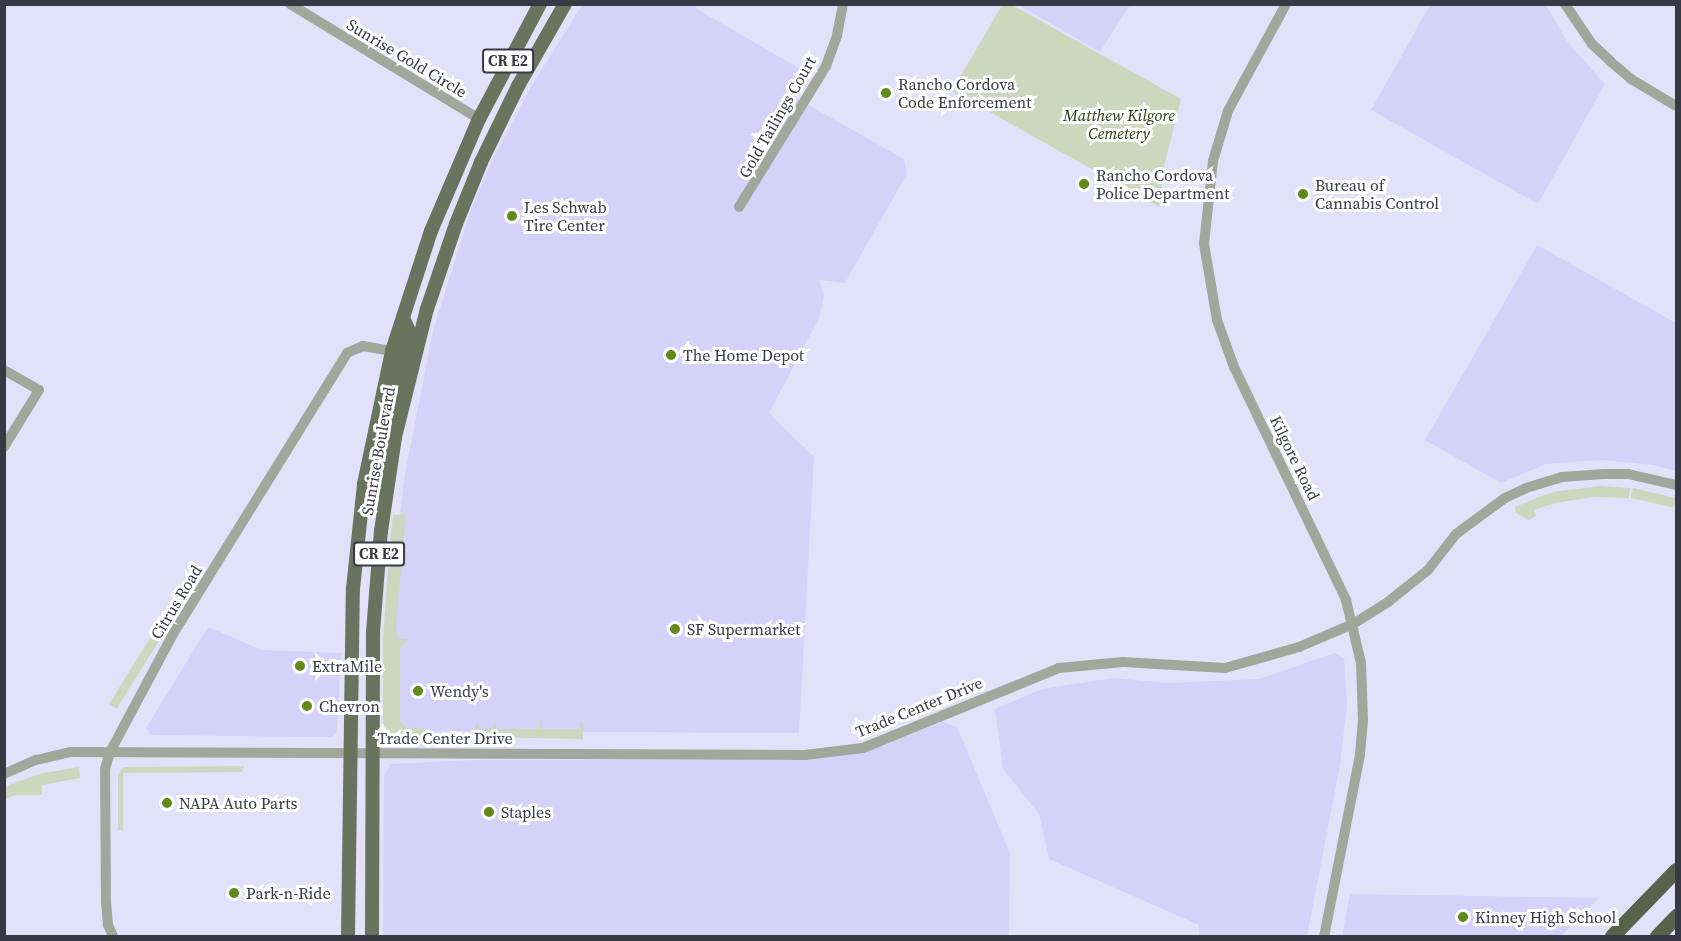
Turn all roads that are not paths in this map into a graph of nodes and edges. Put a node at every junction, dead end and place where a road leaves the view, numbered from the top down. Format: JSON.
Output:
{"nodes":[{"id":1,"x":290,"y":4,"type":"edge"},
{"id":2,"x":540,"y":4,"type":"edge"},
{"id":3,"x":565,"y":4,"type":"edge"},
{"id":4,"x":843,"y":4,"type":"edge"},
{"id":5,"x":1286,"y":4,"type":"edge"},
{"id":6,"x":1565,"y":4,"type":"edge"},
{"id":7,"x":1677,"y":106,"type":"edge"},
{"id":8,"x":479,"y":118,"type":"junction"},
{"id":9,"x":481,"y":162,"type":"junction"},
{"id":10,"x":739,"y":207,"type":"dead end"},
{"id":11,"x":403,"y":318,"type":"junction"},
{"id":12,"x":392,"y":351,"type":"junction"},
{"id":13,"x":414,"y":359,"type":"junction"},
{"id":14,"x":4,"y":370,"type":"edge"},
{"id":15,"x":4,"y":447,"type":"edge"},
{"id":16,"x":1677,"y":486,"type":"edge"},
{"id":17,"x":385,"y":498,"type":"junction"},
{"id":18,"x":1353,"y":624,"type":"junction"},
{"id":19,"x":351,"y":752,"type":"junction"},
{"id":20,"x":372,"y":752,"type":"junction"},
{"id":21,"x":110,"y":753,"type":"junction"},
{"id":22,"x":4,"y":774,"type":"edge"},
{"id":23,"x":1677,"y":870,"type":"edge"},
{"id":24,"x":1677,"y":916,"type":"edge"},
{"id":25,"x":113,"y":936,"type":"edge"},
{"id":26,"x":348,"y":936,"type":"edge"},
{"id":27,"x":372,"y":936,"type":"edge"},
{"id":28,"x":1323,"y":936,"type":"edge"},
{"id":29,"x":1612,"y":936,"type":"edge"},
{"id":30,"x":1657,"y":936,"type":"edge"}],
"edges":[{"from":1,"to":8,"type":"street","name":"Sunrise Gold Circle"},
{"from":2,"to":8,"type":"main road","name":"Sunrise Boulevard","number":"CR E2"},
{"from":3,"to":9,"type":"main road","name":"Sunrise Boulevard","number":"CR E2"},
{"from":4,"to":10,"type":"street","name":"Gold Tailings Court"},
{"from":5,"to":18,"type":"street","name":"Kilgore Road"},
{"from":6,"to":7,"type":"street"},
{"from":8,"to":9,"type":"main road"},
{"from":8,"to":11,"type":"main road","name":"Sunrise Boulevard","number":"CR E2"},
{"from":9,"to":13,"type":"main road","name":"Sunrise Boulevard","number":"CR E2"},
{"from":11,"to":12,"type":"main road","name":"Sunrise Boulevard","number":"CR E2"},
{"from":11,"to":13,"type":"main road"},
{"from":12,"to":17,"type":"main road"},
{"from":12,"to":19,"type":"main road","name":"Sunrise Boulevard","number":"CR E2"},
{"from":12,"to":21,"type":"street","name":"Citrus Road"},
{"from":13,"to":17,"type":"main road","name":"Sunrise Boulevard","number":"CR E2"},
{"from":14,"to":15,"type":"street"},
{"from":16,"to":18,"type":"street","name":"Trade Center Drive"},
{"from":17,"to":20,"type":"main road","name":"Sunrise Boulevard","number":"CR E2"},
{"from":18,"to":20,"type":"street","name":"Trade Center Drive"},
{"from":18,"to":28,"type":"street","name":"Kilgore Road"},
{"from":19,"to":20,"type":"street","name":"Trade Center Drive"},
{"from":19,"to":21,"type":"street","name":"Trade Center Drive"},
{"from":19,"to":26,"type":"main road","name":"Sunrise Boulevard","number":"CR E2"},
{"from":20,"to":27,"type":"main road","name":"Sunrise Boulevard","number":"CR E2"},
{"from":21,"to":22,"type":"street","name":"Trade Center Drive"},
{"from":21,"to":25,"type":"street","name":"Citrus Road"},
{"from":23,"to":29,"type":"highway"},
{"from":24,"to":30,"type":"highway"}]}
